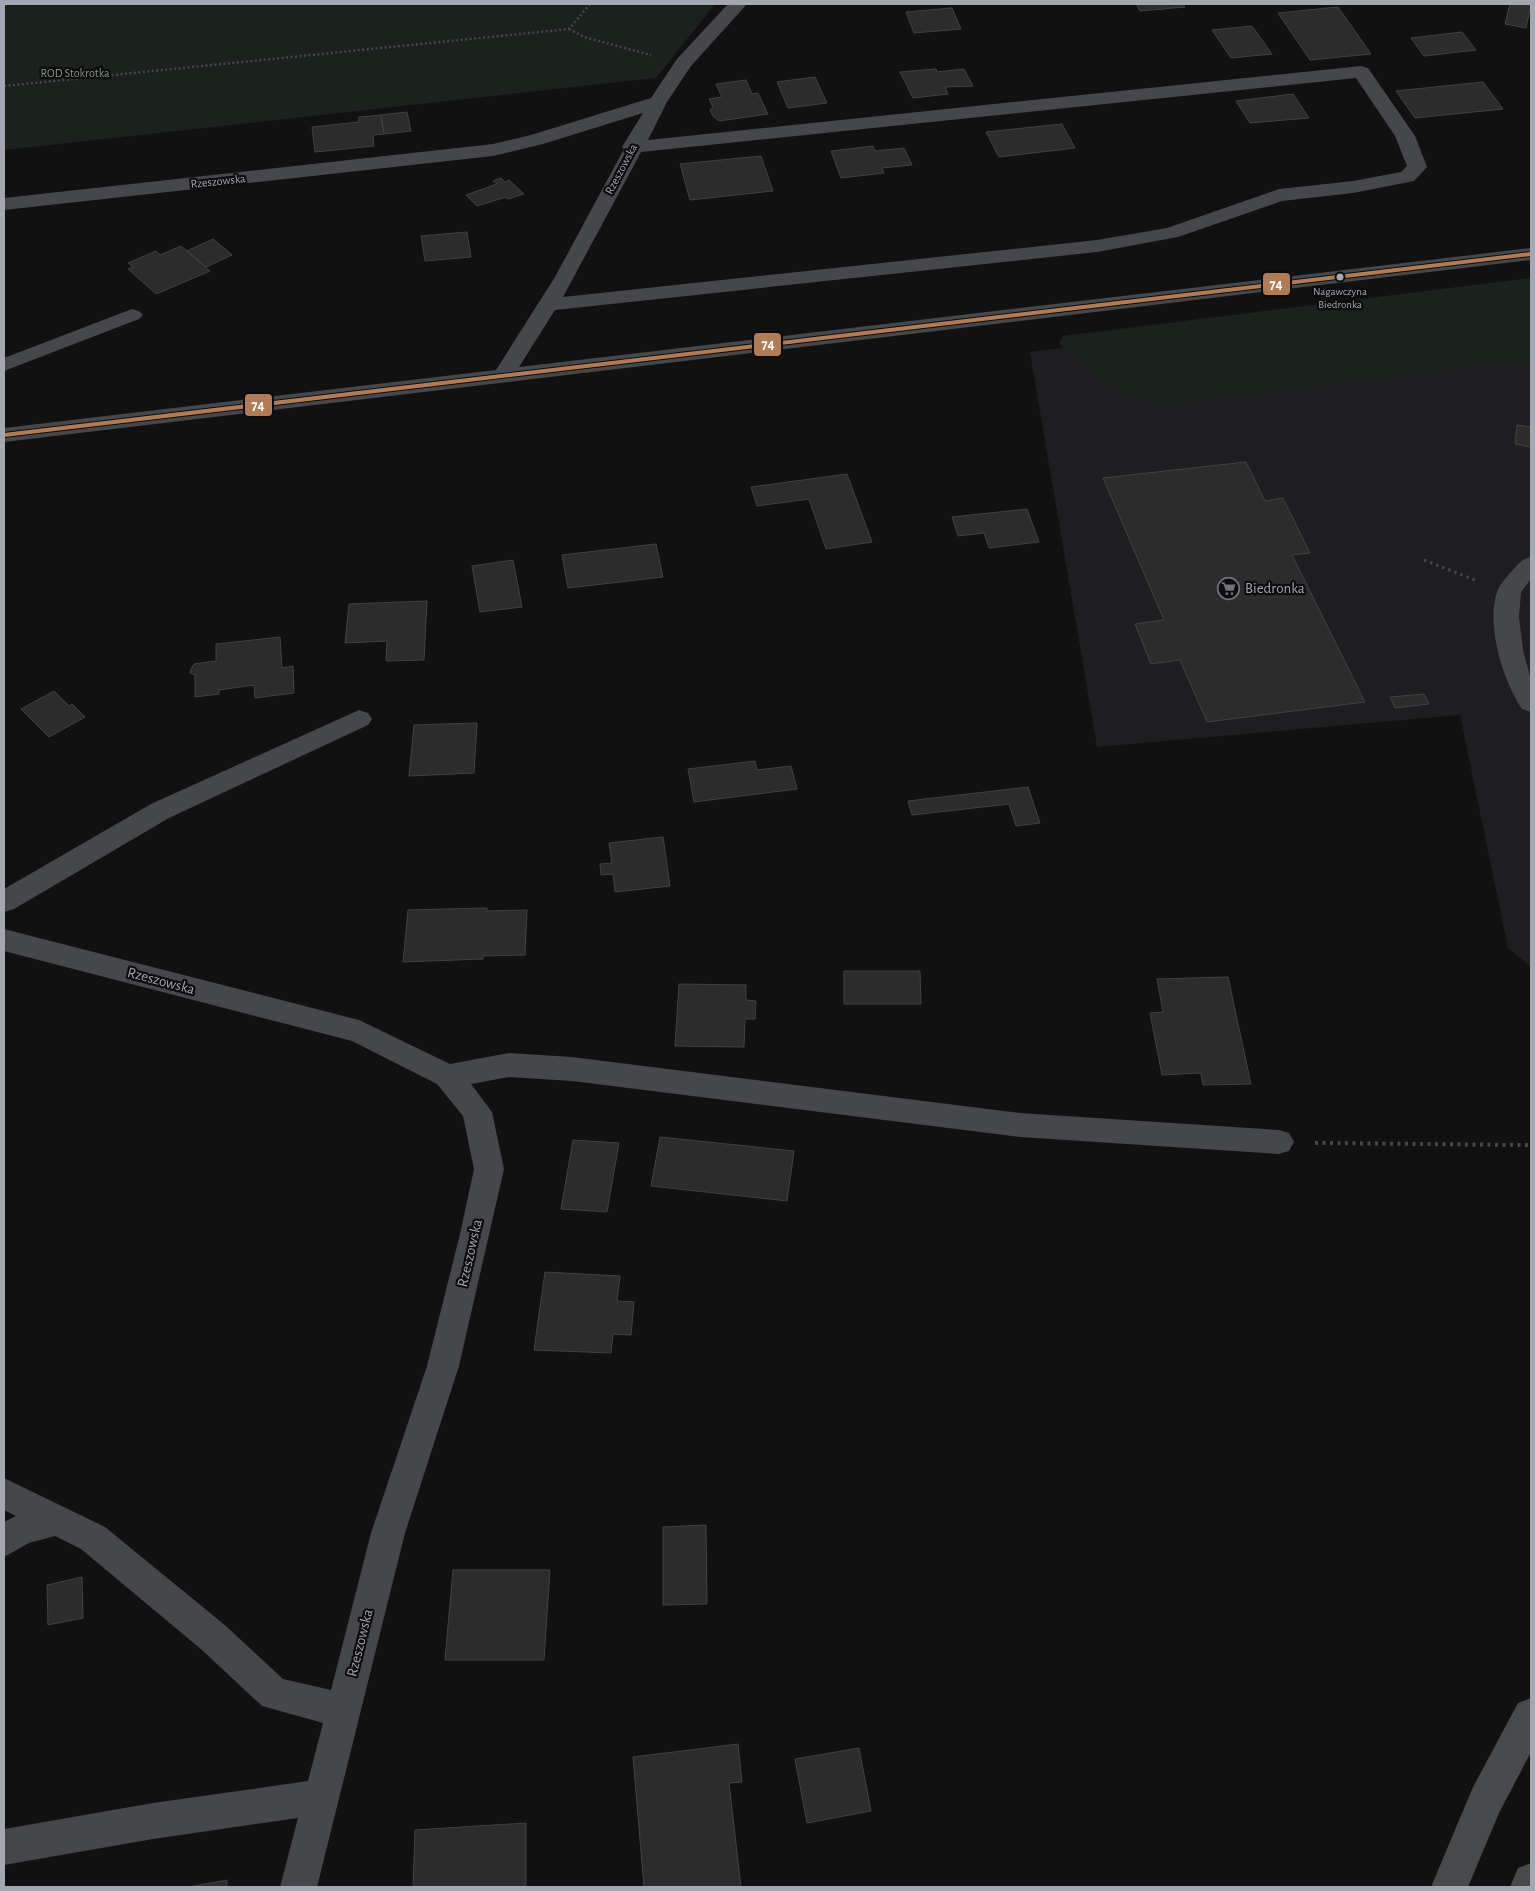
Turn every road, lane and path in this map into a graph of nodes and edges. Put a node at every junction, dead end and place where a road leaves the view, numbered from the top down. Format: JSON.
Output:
{"nodes":[{"id":1,"x":590,"y":4,"type":"edge"},
{"id":2,"x":738,"y":4,"type":"edge"},
{"id":3,"x":569,"y":29,"type":"junction"},
{"id":4,"x":665,"y":59,"type":"joint"},
{"id":5,"x":684,"y":63,"type":"junction"},
{"id":6,"x":4,"y":86,"type":"edge"},
{"id":7,"x":658,"y":102,"type":"junction"},
{"id":8,"x":632,"y":147,"type":"junction"},
{"id":9,"x":4,"y":204,"type":"edge"},
{"id":10,"x":1531,"y":254,"type":"edge"},
{"id":11,"x":547,"y":305,"type":"junction"},
{"id":12,"x":132,"y":315,"type":"dead end"},
{"id":13,"x":4,"y":365,"type":"edge"},
{"id":14,"x":503,"y":376,"type":"junction"},
{"id":15,"x":4,"y":435,"type":"edge"},
{"id":16,"x":1424,"y":560,"type":"dead end"},
{"id":17,"x":1531,"y":565,"type":"edge"},
{"id":18,"x":1477,"y":581,"type":"dead end"},
{"id":19,"x":1528,"y":699,"type":"edge"},
{"id":20,"x":359,"y":718,"type":"dead end"},
{"id":21,"x":4,"y":902,"type":"edge"},
{"id":22,"x":4,"y":940,"type":"edge"},
{"id":23,"x":447,"y":1076,"type":"junction"},
{"id":24,"x":1280,"y":1142,"type":"joint"},
{"id":25,"x":1531,"y":1146,"type":"edge"},
{"id":26,"x":6,"y":1495,"type":"edge"},
{"id":27,"x":56,"y":1520,"type":"junction"},
{"id":28,"x":4,"y":1541,"type":"edge"},
{"id":29,"x":343,"y":1710,"type":"junction"},
{"id":30,"x":1531,"y":1716,"type":"edge"},
{"id":31,"x":321,"y":1797,"type":"junction"},
{"id":32,"x":4,"y":1847,"type":"edge"},
{"id":33,"x":1531,"y":1881,"type":"edge"},
{"id":34,"x":299,"y":1887,"type":"edge"},
{"id":35,"x":1449,"y":1887,"type":"edge"},
{"id":36,"x":1528,"y":1887,"type":"edge"}],
"edges":[{"from":1,"to":3,"type":"path"},
{"from":2,"to":5,"type":"street"},
{"from":3,"to":4,"type":"path"},
{"from":3,"to":6,"type":"path"},
{"from":4,"to":5,"type":"street"},
{"from":5,"to":7,"type":"street"},
{"from":7,"to":8,"type":"street","name":"Rzeszowska"},
{"from":7,"to":9,"type":"street","name":"Rzeszowska"},
{"from":8,"to":11,"type":"street","name":"Rzeszowska"},
{"from":8,"to":11,"type":"street"},
{"from":10,"to":14,"type":"street"},
{"from":11,"to":14,"type":"street","name":"Rzeszowska"},
{"from":12,"to":13,"type":"street"},
{"from":14,"to":15,"type":"street"},
{"from":16,"to":18,"type":"path"},
{"from":17,"to":19,"type":"street"},
{"from":20,"to":21,"type":"street"},
{"from":22,"to":23,"type":"street","name":"Rzeszowska"},
{"from":23,"to":24,"type":"street"},
{"from":23,"to":29,"type":"street","name":"Rzeszowska"},
{"from":24,"to":25,"type":"path"},
{"from":26,"to":27,"type":"street"},
{"from":27,"to":28,"type":"street"},
{"from":27,"to":29,"type":"street"},
{"from":29,"to":31,"type":"street","name":"Rzeszowska"},
{"from":30,"to":35,"type":"main road"},
{"from":31,"to":32,"type":"street"},
{"from":31,"to":34,"type":"street","name":"Rzeszowska"},
{"from":33,"to":36,"type":"main road"}]}
